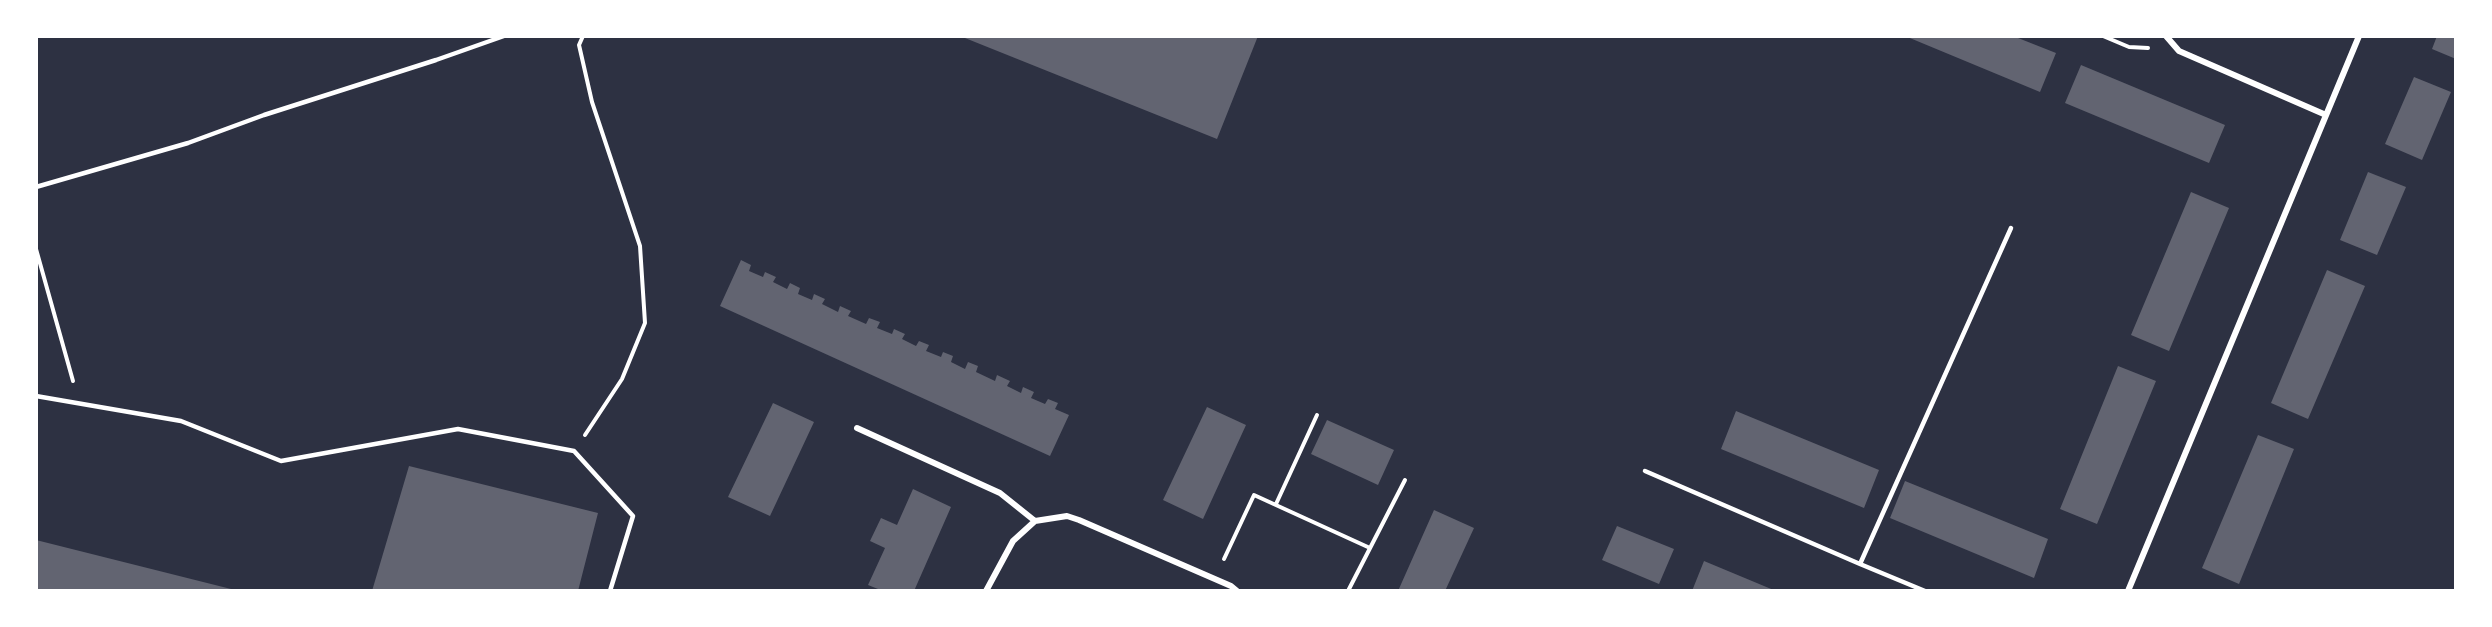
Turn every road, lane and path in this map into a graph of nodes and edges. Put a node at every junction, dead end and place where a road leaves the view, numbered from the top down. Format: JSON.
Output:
{"nodes":[{"id":1,"x":504,"y":36,"type":"edge"},
{"id":2,"x":583,"y":36,"type":"edge"},
{"id":3,"x":2103,"y":36,"type":"edge"},
{"id":4,"x":2166,"y":36,"type":"edge"},
{"id":5,"x":2359,"y":36,"type":"edge"},
{"id":6,"x":2179,"y":51,"type":"junction"},
{"id":7,"x":2326,"y":115,"type":"junction"},
{"id":8,"x":36,"y":187,"type":"edge"},
{"id":9,"x":2011,"y":228,"type":"dead end"},
{"id":10,"x":36,"y":249,"type":"edge"},
{"id":11,"x":36,"y":396,"type":"edge"},
{"id":12,"x":79,"y":403,"type":"junction"},
{"id":13,"x":1317,"y":415,"type":"dead end"},
{"id":14,"x":858,"y":428,"type":"dead end"},
{"id":15,"x":574,"y":451,"type":"junction"},
{"id":16,"x":1645,"y":471,"type":"dead end"},
{"id":17,"x":1405,"y":480,"type":"dead end"},
{"id":18,"x":1276,"y":504,"type":"junction"},
{"id":19,"x":1035,"y":521,"type":"junction"},
{"id":20,"x":1370,"y":548,"type":"junction"},
{"id":21,"x":1860,"y":564,"type":"junction"},
{"id":22,"x":1214,"y":579,"type":"junction"},
{"id":23,"x":610,"y":591,"type":"edge"},
{"id":24,"x":986,"y":591,"type":"edge"},
{"id":25,"x":1237,"y":591,"type":"edge"},
{"id":26,"x":1348,"y":591,"type":"edge"},
{"id":27,"x":1925,"y":591,"type":"edge"},
{"id":28,"x":2128,"y":591,"type":"edge"}],
"edges":[{"from":1,"to":8,"type":"lane"},
{"from":2,"to":15,"type":"path"},
{"from":3,"to":6,"type":"path"},
{"from":4,"to":6,"type":"street"},
{"from":5,"to":7,"type":"street"},
{"from":6,"to":7,"type":"street"},
{"from":7,"to":28,"type":"street"},
{"from":9,"to":21,"type":"lane"},
{"from":10,"to":12,"type":"path"},
{"from":11,"to":12,"type":"lane"},
{"from":12,"to":15,"type":"lane"},
{"from":13,"to":18,"type":"path"},
{"from":14,"to":19,"type":"street"},
{"from":15,"to":23,"type":"lane"},
{"from":16,"to":21,"type":"lane"},
{"from":17,"to":20,"type":"path"},
{"from":18,"to":20,"type":"path"},
{"from":18,"to":22,"type":"path"},
{"from":19,"to":22,"type":"street"},
{"from":19,"to":24,"type":"street"},
{"from":20,"to":26,"type":"path"},
{"from":21,"to":27,"type":"lane"},
{"from":22,"to":25,"type":"street"}]}
